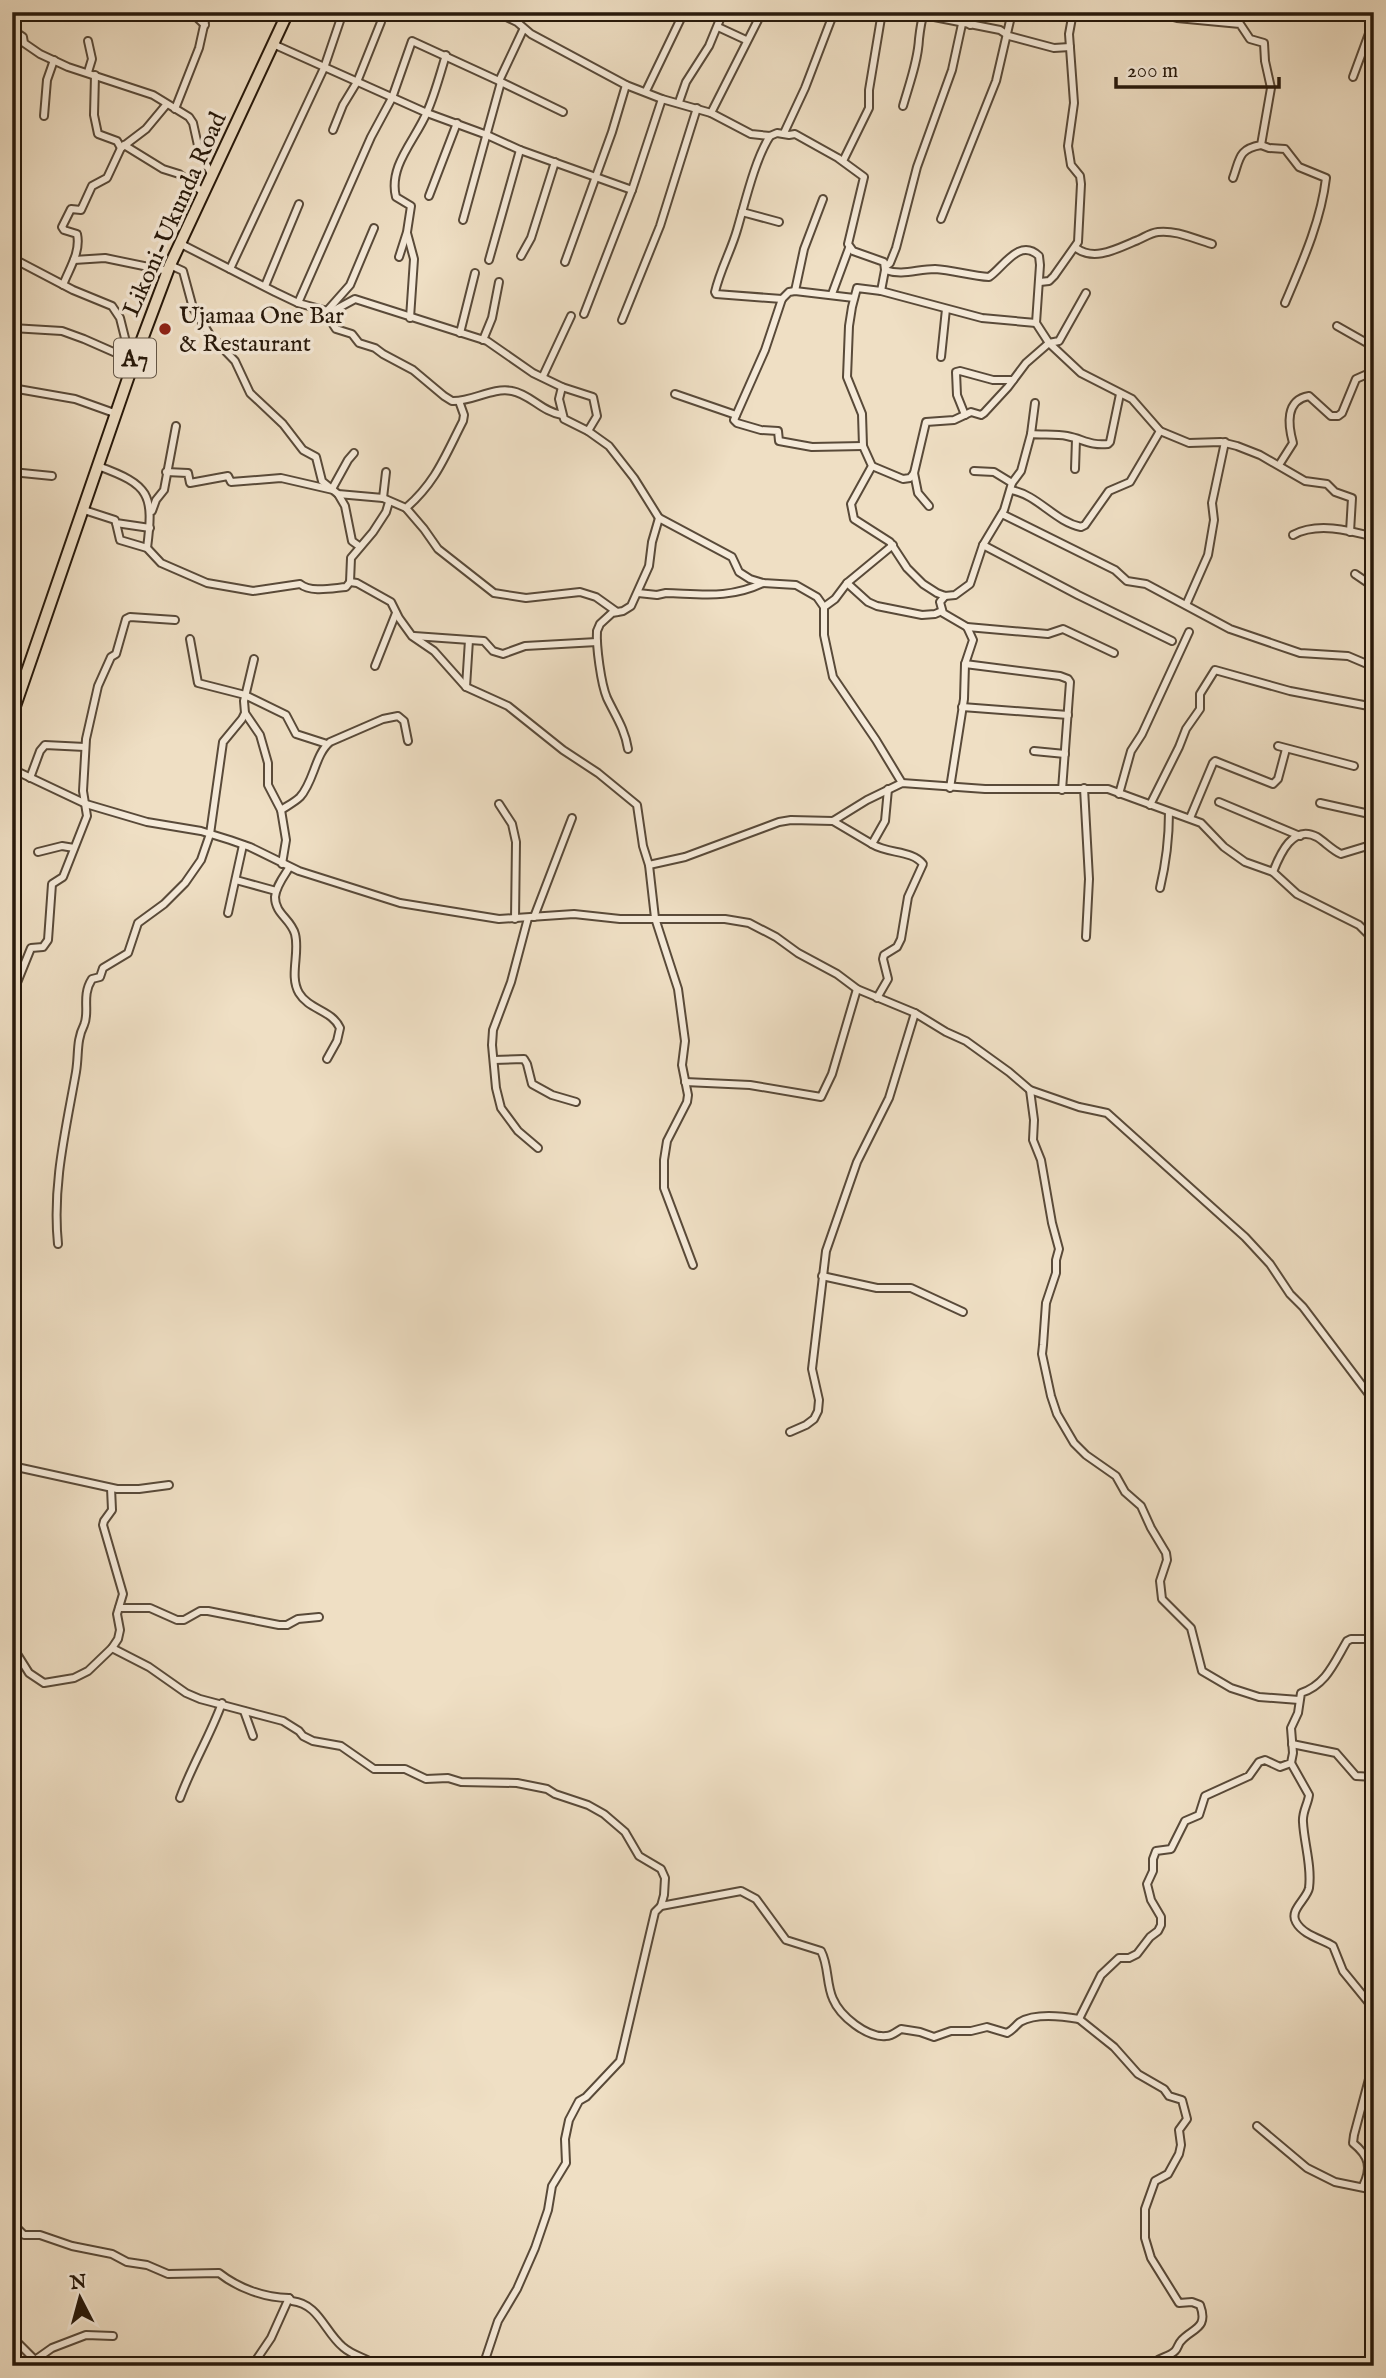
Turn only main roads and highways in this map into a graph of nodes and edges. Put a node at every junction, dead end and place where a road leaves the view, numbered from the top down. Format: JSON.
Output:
{"nodes":[{"id":1,"x":288,"y":12,"type":"edge"},
{"id":2,"x":12,"y":715,"type":"edge"}],
"edges":[{"from":1,"to":2,"type":"highway","name":"Likoni-Ukunda Road","number":"A7"}]}
